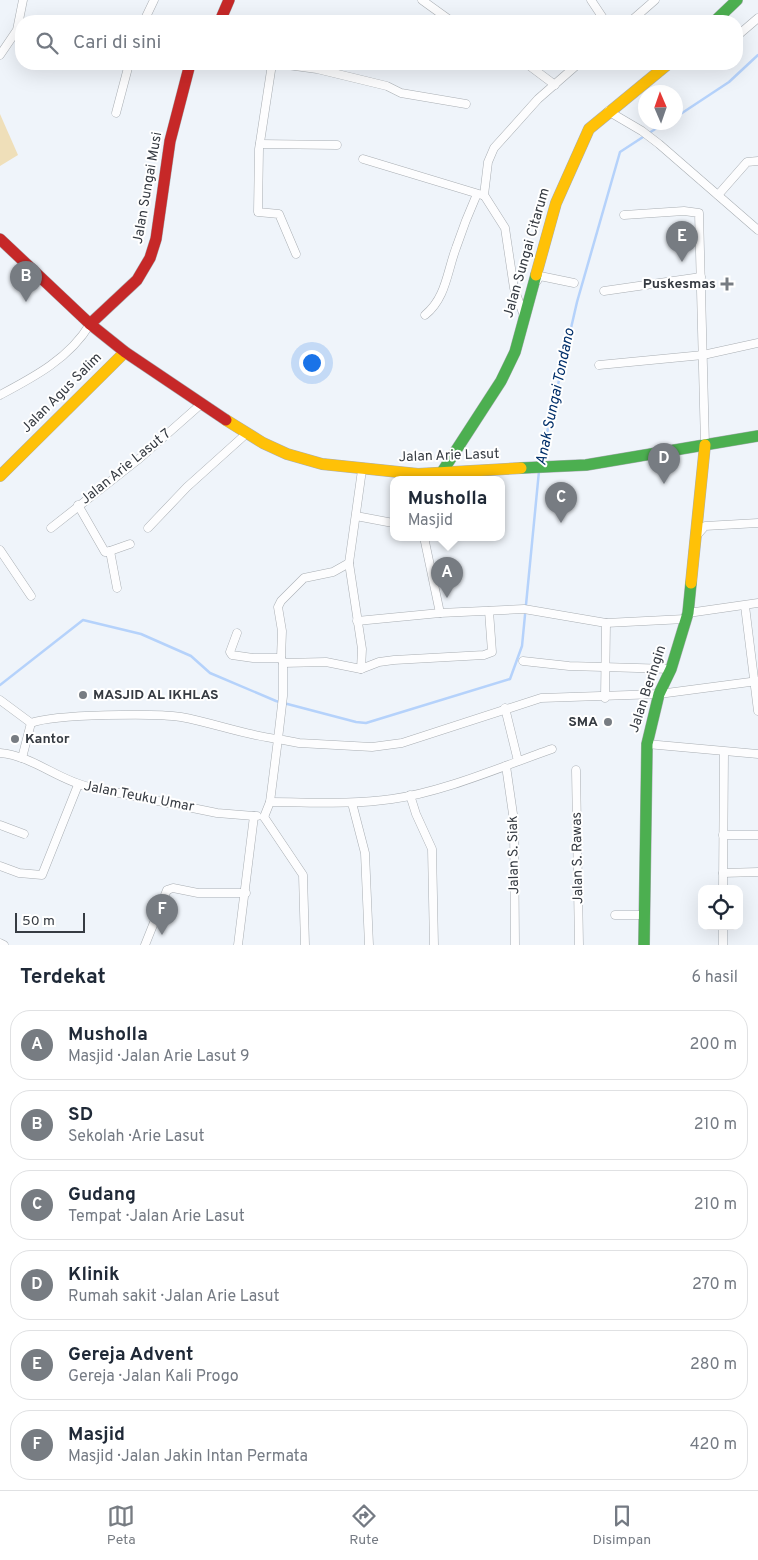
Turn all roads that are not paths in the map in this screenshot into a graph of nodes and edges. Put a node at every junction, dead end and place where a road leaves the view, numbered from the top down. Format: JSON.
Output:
{"nodes":[{"id":1,"x":23,"y":0,"type":"edge"},
{"id":2,"x":154,"y":0,"type":"edge"},
{"id":3,"x":230,"y":0,"type":"edge"},
{"id":4,"x":422,"y":0,"type":"edge"},
{"id":5,"x":592,"y":0,"type":"edge"},
{"id":6,"x":655,"y":0,"type":"edge"},
{"id":7,"x":737,"y":0,"type":"edge"},
{"id":8,"x":20,"y":15,"type":"edge"},
{"id":9,"x":147,"y":15,"type":"edge"},
{"id":10,"x":223,"y":15,"type":"edge"},
{"id":11,"x":443,"y":15,"type":"edge"},
{"id":12,"x":601,"y":15,"type":"edge"},
{"id":13,"x":638,"y":15,"type":"edge"},
{"id":14,"x":721,"y":15,"type":"edge"},
{"id":15,"x":758,"y":18,"type":"edge"},
{"id":16,"x":743,"y":31,"type":"edge"},
{"id":17,"x":15,"y":33,"type":"edge"},
{"id":18,"x":0,"y":55,"type":"edge"},
{"id":19,"x":127,"y":70,"type":"edge"},
{"id":20,"x":188,"y":70,"type":"edge"},
{"id":21,"x":271,"y":70,"type":"edge"},
{"id":22,"x":321,"y":70,"type":"edge"},
{"id":23,"x":535,"y":70,"type":"edge"},
{"id":24,"x":571,"y":70,"type":"edge"},
{"id":25,"x":660,"y":70,"type":"edge"},
{"id":26,"x":555,"y":85,"type":"junction"},
{"id":27,"x":466,"y":104,"type":"dead end"},
{"id":28,"x":608,"y":111,"type":"junction"},
{"id":29,"x":116,"y":113,"type":"dead end"},
{"id":30,"x":260,"y":144,"type":"junction"},
{"id":31,"x":337,"y":145,"type":"dead end"},
{"id":32,"x":363,"y":160,"type":"dead end"},
{"id":33,"x":758,"y":161,"type":"edge"},
{"id":34,"x":481,"y":194,"type":"junction"},
{"id":35,"x":718,"y":195,"type":"junction"},
{"id":36,"x":624,"y":215,"type":"dead end"},
{"id":37,"x":758,"y":230,"type":"edge"},
{"id":38,"x":0,"y":239,"type":"edge"},
{"id":39,"x":296,"y":254,"type":"dead end"},
{"id":40,"x":701,"y":278,"type":"junction"},
{"id":41,"x":574,"y":284,"type":"dead end"},
{"id":42,"x":534,"y":285,"type":"junction"},
{"id":43,"x":604,"y":291,"type":"dead end"},
{"id":44,"x":425,"y":315,"type":"dead end"},
{"id":45,"x":524,"y":316,"type":"junction"},
{"id":46,"x":90,"y":324,"type":"junction"},
{"id":47,"x":758,"y":343,"type":"edge"},
{"id":48,"x":125,"y":352,"type":"junction"},
{"id":49,"x":703,"y":355,"type":"junction"},
{"id":50,"x":599,"y":365,"type":"dead end"},
{"id":51,"x":0,"y":395,"type":"edge"},
{"id":52,"x":200,"y":405,"type":"junction"},
{"id":53,"x":246,"y":434,"type":"junction"},
{"id":54,"x":758,"y":436,"type":"edge"},
{"id":55,"x":705,"y":445,"type":"junction"},
{"id":56,"x":362,"y":470,"type":"junction"},
{"id":57,"x":442,"y":472,"type":"junction"},
{"id":58,"x":0,"y":476,"type":"edge"},
{"id":59,"x":410,"y":476,"type":"edge"},
{"id":60,"x":423,"y":476,"type":"edge"},
{"id":61,"x":78,"y":505,"type":"junction"},
{"id":62,"x":356,"y":516,"type":"junction"},
{"id":63,"x":390,"y":522,"type":"edge"},
{"id":64,"x":758,"y":523,"type":"edge"},
{"id":65,"x":51,"y":528,"type":"dead end"},
{"id":66,"x":148,"y":528,"type":"dead end"},
{"id":67,"x":698,"y":534,"type":"junction"},
{"id":68,"x":425,"y":541,"type":"edge"},
{"id":69,"x":130,"y":544,"type":"dead end"},
{"id":70,"x":0,"y":550,"type":"edge"},
{"id":71,"x":110,"y":551,"type":"junction"},
{"id":72,"x":349,"y":563,"type":"junction"},
{"id":73,"x":117,"y":588,"type":"dead end"},
{"id":74,"x":31,"y":596,"type":"dead end"},
{"id":75,"x":758,"y":603,"type":"edge"},
{"id":76,"x":745,"y":606,"type":"junction"},
{"id":77,"x":490,"y":611,"type":"junction"},
{"id":78,"x":440,"y":613,"type":"junction"},
{"id":79,"x":687,"y":616,"type":"junction"},
{"id":80,"x":357,"y":621,"type":"junction"},
{"id":81,"x":606,"y":623,"type":"junction"},
{"id":82,"x":237,"y":634,"type":"dead end"},
{"id":83,"x":282,"y":660,"type":"junction"},
{"id":84,"x":523,"y":661,"type":"dead end"},
{"id":85,"x":606,"y":667,"type":"junction"},
{"id":86,"x":361,"y":669,"type":"junction"},
{"id":87,"x":671,"y":670,"type":"junction"},
{"id":88,"x":756,"y":681,"type":"edge"},
{"id":89,"x":659,"y":694,"type":"junction"},
{"id":90,"x":604,"y":698,"type":"junction"},
{"id":91,"x":0,"y":700,"type":"edge"},
{"id":92,"x":505,"y":708,"type":"junction"},
{"id":93,"x":758,"y":711,"type":"edge"},
{"id":94,"x":32,"y":723,"type":"junction"},
{"id":95,"x":278,"y":739,"type":"junction"},
{"id":96,"x":647,"y":744,"type":"junction"},
{"id":97,"x":552,"y":749,"type":"dead end"},
{"id":98,"x":724,"y":752,"type":"junction"},
{"id":99,"x":0,"y":753,"type":"edge"},
{"id":100,"x":758,"y":754,"type":"edge"},
{"id":101,"x":22,"y":758,"type":"junction"},
{"id":102,"x":518,"y":761,"type":"junction"},
{"id":103,"x":506,"y":766,"type":"junction"},
{"id":104,"x":576,"y":770,"type":"dead end"},
{"id":105,"x":78,"y":785,"type":"junction"},
{"id":106,"x":410,"y":795,"type":"junction"},
{"id":107,"x":270,"y":802,"type":"junction"},
{"id":108,"x":352,"y":803,"type":"junction"},
{"id":109,"x":254,"y":816,"type":"junction"},
{"id":110,"x":264,"y":817,"type":"junction"},
{"id":111,"x":0,"y":826,"type":"edge"},
{"id":112,"x":24,"y":834,"type":"dead end"},
{"id":113,"x":758,"y":835,"type":"edge"},
{"id":114,"x":723,"y":836,"type":"junction"},
{"id":115,"x":0,"y":866,"type":"edge"},
{"id":116,"x":758,"y":872,"type":"edge"},
{"id":117,"x":723,"y":873,"type":"junction"},
{"id":118,"x":723,"y":885,"type":"edge"},
{"id":119,"x":246,"y":892,"type":"junction"},
{"id":120,"x":615,"y":915,"type":"dead end"},
{"id":121,"x":644,"y":915,"type":"junction"},
{"id":122,"x":723,"y":930,"type":"edge"},
{"id":123,"x":0,"y":943,"type":"edge"},
{"id":124,"x":4,"y":945,"type":"edge"},
{"id":125,"x":145,"y":945,"type":"edge"},
{"id":126,"x":238,"y":945,"type":"edge"},
{"id":127,"x":305,"y":945,"type":"edge"},
{"id":128,"x":368,"y":945,"type":"edge"},
{"id":129,"x":434,"y":945,"type":"edge"},
{"id":130,"x":515,"y":945,"type":"edge"},
{"id":131,"x":580,"y":945,"type":"edge"},
{"id":132,"x":644,"y":945,"type":"edge"},
{"id":133,"x":723,"y":945,"type":"edge"}],
"edges":[{"from":1,"to":8,"type":"street"},
{"from":2,"to":9,"type":"street"},
{"from":3,"to":10,"type":"street"},
{"from":4,"to":11,"type":"street"},
{"from":5,"to":12,"type":"street"},
{"from":6,"to":13,"type":"street"},
{"from":7,"to":14,"type":"street"},
{"from":15,"to":16,"type":"street"},
{"from":17,"to":18,"type":"street"},
{"from":19,"to":29,"type":"street"},
{"from":20,"to":46,"type":"street","name":"Jalan Sungai Musi"},
{"from":21,"to":30,"type":"street"},
{"from":22,"to":27,"type":"street"},
{"from":23,"to":26,"type":"street"},
{"from":24,"to":26,"type":"street"},
{"from":25,"to":28,"type":"street","name":"Jalan Sungai Citarum"},
{"from":26,"to":34,"type":"street"},
{"from":28,"to":35,"type":"street"},
{"from":28,"to":42,"type":"street","name":"Jalan Sungai Citarum"},
{"from":30,"to":31,"type":"street"},
{"from":30,"to":39,"type":"street"},
{"from":32,"to":34,"type":"street"},
{"from":33,"to":35,"type":"street"},
{"from":34,"to":44,"type":"street"},
{"from":34,"to":45,"type":"street"},
{"from":35,"to":37,"type":"street"},
{"from":36,"to":40,"type":"street"},
{"from":38,"to":46,"type":"street","name":"Jalan Arie Lasut"},
{"from":40,"to":43,"type":"street"},
{"from":40,"to":49,"type":"street"},
{"from":41,"to":42,"type":"street"},
{"from":42,"to":45,"type":"street","name":"Jalan Sungai Citarum"},
{"from":45,"to":57,"type":"street","name":"Jalan Sungai Citarum"},
{"from":46,"to":48,"type":"street","name":"Jalan Arie Lasut"},
{"from":46,"to":51,"type":"street"},
{"from":47,"to":49,"type":"street"},
{"from":48,"to":52,"type":"street","name":"Jalan Arie Lasut"},
{"from":48,"to":58,"type":"street","name":"Jalan Agus Salim"},
{"from":49,"to":50,"type":"street"},
{"from":49,"to":55,"type":"street"},
{"from":52,"to":53,"type":"street","name":"Jalan Arie Lasut"},
{"from":52,"to":61,"type":"street","name":"Jalan Arie Lasut 7"},
{"from":53,"to":56,"type":"street","name":"Jalan Arie Lasut"},
{"from":53,"to":66,"type":"street"},
{"from":54,"to":55,"type":"street","name":"Jalan Arie Lasut"},
{"from":55,"to":57,"type":"street","name":"Jalan Arie Lasut"},
{"from":55,"to":67,"type":"street","name":"Jalan Beringin"},
{"from":56,"to":59,"type":"street","name":"Jalan Arie Lasut"},
{"from":56,"to":62,"type":"street"},
{"from":57,"to":60,"type":"street","name":"Jalan Arie Lasut"},
{"from":61,"to":65,"type":"street","name":"Jalan Arie Lasut 7"},
{"from":61,"to":71,"type":"street"},
{"from":62,"to":63,"type":"street"},
{"from":62,"to":72,"type":"street"},
{"from":64,"to":67,"type":"street"},
{"from":67,"to":79,"type":"street","name":"Jalan Beringin"},
{"from":68,"to":78,"type":"street"},
{"from":69,"to":71,"type":"street"},
{"from":70,"to":74,"type":"street"},
{"from":71,"to":73,"type":"street"},
{"from":72,"to":80,"type":"street"},
{"from":72,"to":83,"type":"street"},
{"from":75,"to":76,"type":"street"},
{"from":76,"to":79,"type":"street"},
{"from":76,"to":88,"type":"street"},
{"from":77,"to":78,"type":"street"},
{"from":77,"to":81,"type":"street"},
{"from":77,"to":86,"type":"street"},
{"from":78,"to":80,"type":"street"},
{"from":79,"to":81,"type":"street"},
{"from":79,"to":87,"type":"street","name":"Jalan Beringin"},
{"from":80,"to":86,"type":"street"},
{"from":81,"to":85,"type":"street"},
{"from":82,"to":83,"type":"street"},
{"from":83,"to":86,"type":"street"},
{"from":83,"to":95,"type":"street"},
{"from":84,"to":85,"type":"street"},
{"from":85,"to":87,"type":"street"},
{"from":85,"to":90,"type":"street"},
{"from":87,"to":89,"type":"street","name":"Jalan Beringin"},
{"from":88,"to":89,"type":"street"},
{"from":88,"to":93,"type":"street"},
{"from":89,"to":90,"type":"street"},
{"from":89,"to":96,"type":"street","name":"Jalan Beringin"},
{"from":90,"to":92,"type":"street"},
{"from":91,"to":94,"type":"street"},
{"from":92,"to":95,"type":"street"},
{"from":92,"to":102,"type":"street"},
{"from":94,"to":95,"type":"street"},
{"from":94,"to":101,"type":"street"},
{"from":95,"to":107,"type":"street"},
{"from":96,"to":98,"type":"street"},
{"from":96,"to":121,"type":"street","name":"Jalan Beringin"},
{"from":97,"to":102,"type":"street"},
{"from":98,"to":100,"type":"street"},
{"from":98,"to":114,"type":"street"},
{"from":99,"to":101,"type":"street","name":"Jalan Teuku Umar"},
{"from":101,"to":105,"type":"street","name":"Jalan Teuku Umar"},
{"from":102,"to":103,"type":"street"},
{"from":103,"to":106,"type":"street"},
{"from":103,"to":130,"type":"street","name":"Jalan S. Siak"},
{"from":104,"to":131,"type":"street","name":"Jalan S. Rawas"},
{"from":105,"to":109,"type":"street","name":"Jalan Teuku Umar"},
{"from":105,"to":115,"type":"street"},
{"from":106,"to":108,"type":"street"},
{"from":106,"to":129,"type":"street"},
{"from":107,"to":108,"type":"street"},
{"from":107,"to":110,"type":"street"},
{"from":108,"to":128,"type":"street"},
{"from":109,"to":110,"type":"street","name":"Jalan Teuku Umar"},
{"from":109,"to":119,"type":"street"},
{"from":110,"to":127,"type":"street"},
{"from":111,"to":112,"type":"street"},
{"from":113,"to":114,"type":"street"},
{"from":114,"to":117,"type":"street"},
{"from":116,"to":117,"type":"street"},
{"from":117,"to":118,"type":"street"},
{"from":119,"to":125,"type":"street"},
{"from":119,"to":126,"type":"street"},
{"from":120,"to":121,"type":"street"},
{"from":121,"to":132,"type":"street","name":"Jalan Beringin"},
{"from":122,"to":133,"type":"street"},
{"from":123,"to":124,"type":"street"}]}
